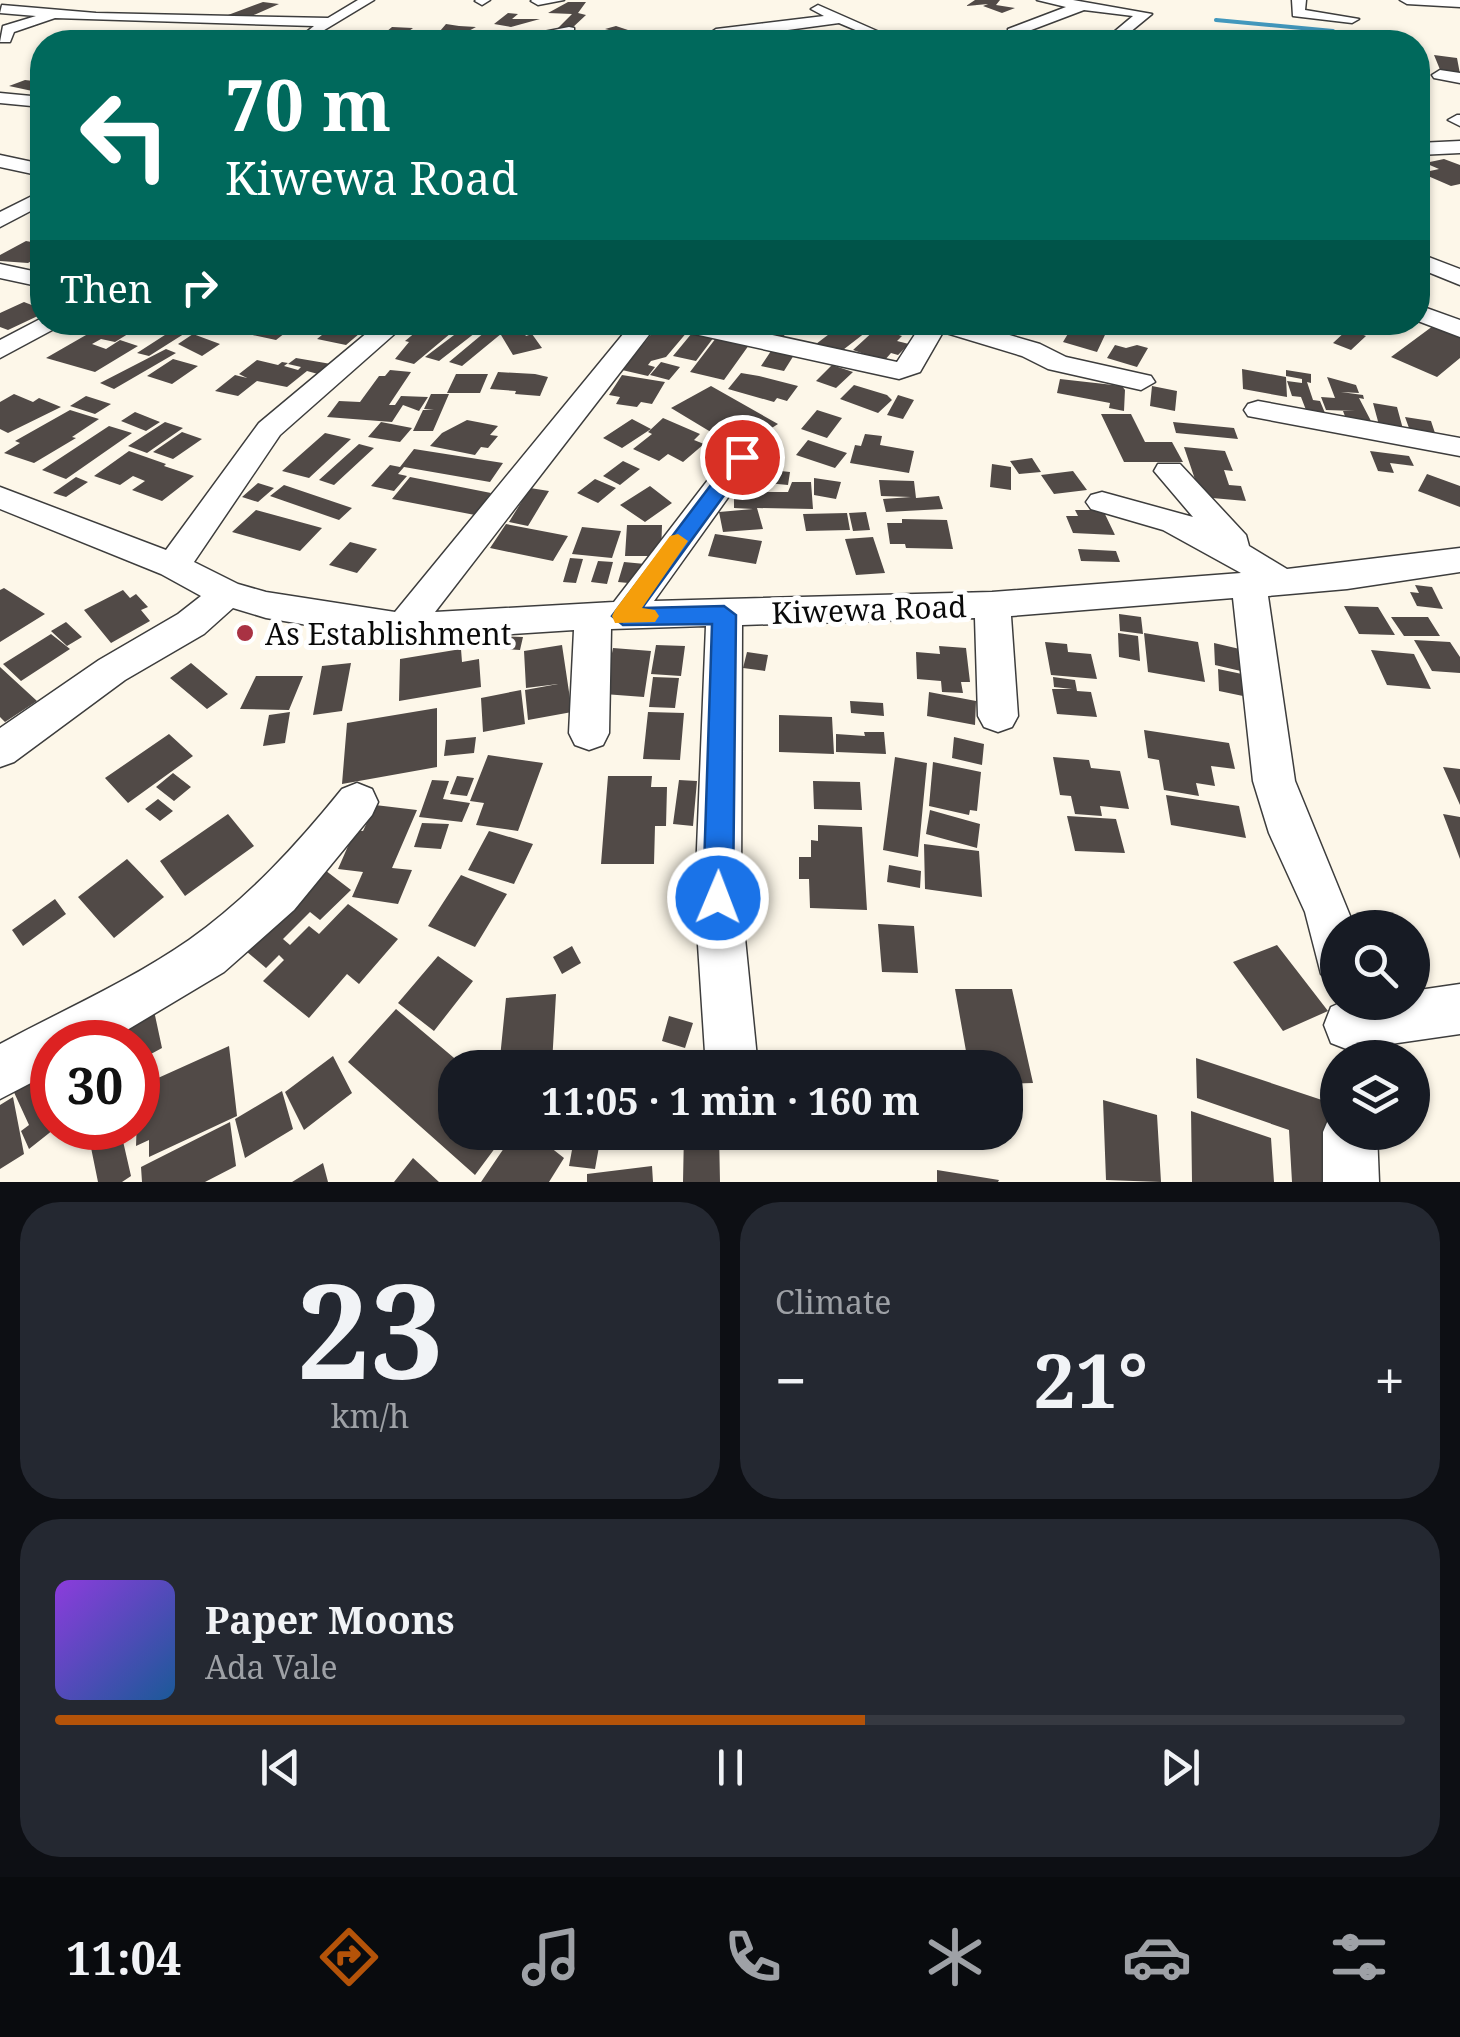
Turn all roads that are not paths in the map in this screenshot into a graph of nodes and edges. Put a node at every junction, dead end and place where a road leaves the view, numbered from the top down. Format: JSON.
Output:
{"nodes":[{"id":1,"x":367,"y":0,"type":"edge"},
{"id":2,"x":539,"y":0,"type":"edge"},
{"id":3,"x":557,"y":0,"type":"edge"},
{"id":4,"x":1044,"y":0,"type":"edge"},
{"id":5,"x":1165,"y":0,"type":"edge"},
{"id":6,"x":1299,"y":0,"type":"edge"},
{"id":7,"x":1406,"y":0,"type":"edge"},
{"id":8,"x":152,"y":1,"type":"edge"},
{"id":9,"x":804,"y":3,"type":"dead end"},
{"id":10,"x":1460,"y":3,"type":"edge"},
{"id":11,"x":1082,"y":6,"type":"junction"},
{"id":12,"x":2,"y":8,"type":"edge"},
{"id":13,"x":526,"y":11,"type":"dead end"},
{"id":14,"x":58,"y":14,"type":"junction"},
{"id":15,"x":1146,"y":14,"type":"junction"},
{"id":16,"x":119,"y":18,"type":"junction"},
{"id":17,"x":1352,"y":18,"type":"dead end"},
{"id":18,"x":839,"y":20,"type":"junction"},
{"id":19,"x":330,"y":22,"type":"junction"},
{"id":20,"x":317,"y":30,"type":"edge"},
{"id":21,"x":744,"y":30,"type":"edge"},
{"id":22,"x":864,"y":30,"type":"edge"},
{"id":23,"x":1018,"y":30,"type":"edge"},
{"id":24,"x":1124,"y":30,"type":"edge"},
{"id":25,"x":4,"y":39,"type":"dead end"},
{"id":26,"x":1440,"y":75,"type":"dead end"},
{"id":27,"x":1460,"y":78,"type":"edge"},
{"id":28,"x":0,"y":98,"type":"edge"},
{"id":29,"x":30,"y":101,"type":"edge"},
{"id":30,"x":1460,"y":147,"type":"edge"},
{"id":31,"x":1430,"y":148,"type":"edge"},
{"id":32,"x":1430,"y":151,"type":"edge"},
{"id":33,"x":1460,"y":160,"type":"edge"},
{"id":34,"x":0,"y":162,"type":"edge"},
{"id":35,"x":30,"y":168,"type":"edge"},
{"id":36,"x":30,"y":204,"type":"edge"},
{"id":37,"x":0,"y":222,"type":"edge"},
{"id":38,"x":1430,"y":265,"type":"edge"},
{"id":39,"x":0,"y":271,"type":"edge"},
{"id":40,"x":30,"y":277,"type":"edge"},
{"id":41,"x":1460,"y":278,"type":"edge"},
{"id":42,"x":1430,"y":317,"type":"edge"},
{"id":43,"x":1460,"y":329,"type":"edge"},
{"id":44,"x":30,"y":335,"type":"edge"},
{"id":45,"x":380,"y":335,"type":"edge"},
{"id":46,"x":637,"y":335,"type":"edge"},
{"id":47,"x":734,"y":335,"type":"edge"},
{"id":48,"x":929,"y":335,"type":"edge"},
{"id":49,"x":980,"y":335,"type":"edge"},
{"id":50,"x":0,"y":350,"type":"edge"},
{"id":51,"x":1141,"y":382,"type":"dead end"},
{"id":52,"x":1258,"y":410,"type":"dead end"},
{"id":53,"x":1460,"y":447,"type":"edge"},
{"id":54,"x":742,"y":457,"type":"dead end"},
{"id":55,"x":1168,"y":471,"type":"dead end"},
{"id":56,"x":0,"y":497,"type":"edge"},
{"id":57,"x":1102,"y":502,"type":"dead end"},
{"id":58,"x":1460,"y":560,"type":"edge"},
{"id":59,"x":173,"y":566,"type":"junction"},
{"id":60,"x":1260,"y":578,"type":"junction"},
{"id":61,"x":227,"y":594,"type":"junction"},
{"id":62,"x":992,"y":605,"type":"junction"},
{"id":63,"x":724,"y":615,"type":"junction"},
{"id":64,"x":608,"y":616,"type":"junction"},
{"id":65,"x":403,"y":627,"type":"junction"},
{"id":66,"x":998,"y":716,"type":"dead end"},
{"id":67,"x":589,"y":733,"type":"dead end"},
{"id":68,"x":0,"y":750,"type":"edge"},
{"id":69,"x":358,"y":802,"type":"dead end"},
{"id":70,"x":1328,"y":910,"type":"edge"},
{"id":71,"x":1460,"y":1010,"type":"edge"},
{"id":72,"x":96,"y":1020,"type":"edge"},
{"id":73,"x":1348,"y":1028,"type":"edge"},
{"id":74,"x":731,"y":1050,"type":"edge"},
{"id":75,"x":30,"y":1057,"type":"edge"},
{"id":76,"x":0,"y":1074,"type":"edge"},
{"id":77,"x":1350,"y":1150,"type":"edge"},
{"id":78,"x":1350,"y":1182,"type":"edge"}],
"edges":[{"from":1,"to":19,"type":"street"},
{"from":2,"to":3,"type":"street"},
{"from":2,"to":13,"type":"street"},
{"from":4,"to":11,"type":"street"},
{"from":5,"to":15,"type":"street"},
{"from":6,"to":17,"type":"street"},
{"from":7,"to":10,"type":"street"},
{"from":8,"to":16,"type":"street"},
{"from":9,"to":18,"type":"street"},
{"from":11,"to":15,"type":"street"},
{"from":11,"to":23,"type":"street"},
{"from":12,"to":14,"type":"street"},
{"from":14,"to":16,"type":"street"},
{"from":14,"to":25,"type":"street"},
{"from":15,"to":24,"type":"street"},
{"from":16,"to":19,"type":"street"},
{"from":18,"to":21,"type":"street"},
{"from":18,"to":22,"type":"street"},
{"from":19,"to":20,"type":"street"},
{"from":26,"to":27,"type":"street"},
{"from":28,"to":29,"type":"street"},
{"from":30,"to":31,"type":"street"},
{"from":32,"to":33,"type":"street"},
{"from":34,"to":35,"type":"street"},
{"from":36,"to":37,"type":"street"},
{"from":38,"to":41,"type":"street"},
{"from":39,"to":40,"type":"street"},
{"from":42,"to":43,"type":"street"},
{"from":44,"to":50,"type":"street"},
{"from":45,"to":59,"type":"street"},
{"from":46,"to":65,"type":"street"},
{"from":47,"to":48,"type":"street"},
{"from":49,"to":51,"type":"street"},
{"from":52,"to":53,"type":"street"},
{"from":54,"to":64,"type":"street"},
{"from":55,"to":60,"type":"street"},
{"from":56,"to":59,"type":"street","name":"Kiwewa Road"},
{"from":57,"to":60,"type":"street"},
{"from":58,"to":60,"type":"street","name":"Kiwewa Road"},
{"from":59,"to":61,"type":"street","name":"Kiwewa Road"},
{"from":60,"to":62,"type":"street","name":"Kiwewa Road"},
{"from":60,"to":70,"type":"street"},
{"from":61,"to":65,"type":"street","name":"Kiwewa Road"},
{"from":61,"to":68,"type":"street"},
{"from":62,"to":63,"type":"street","name":"Kiwewa Road"},
{"from":62,"to":66,"type":"street"},
{"from":63,"to":64,"type":"street","name":"Kiwewa Road"},
{"from":63,"to":74,"type":"street"},
{"from":64,"to":65,"type":"street","name":"Kiwewa Road"},
{"from":64,"to":67,"type":"street"},
{"from":69,"to":72,"type":"street"},
{"from":71,"to":73,"type":"street"},
{"from":75,"to":76,"type":"street"},
{"from":77,"to":78,"type":"street"}]}
